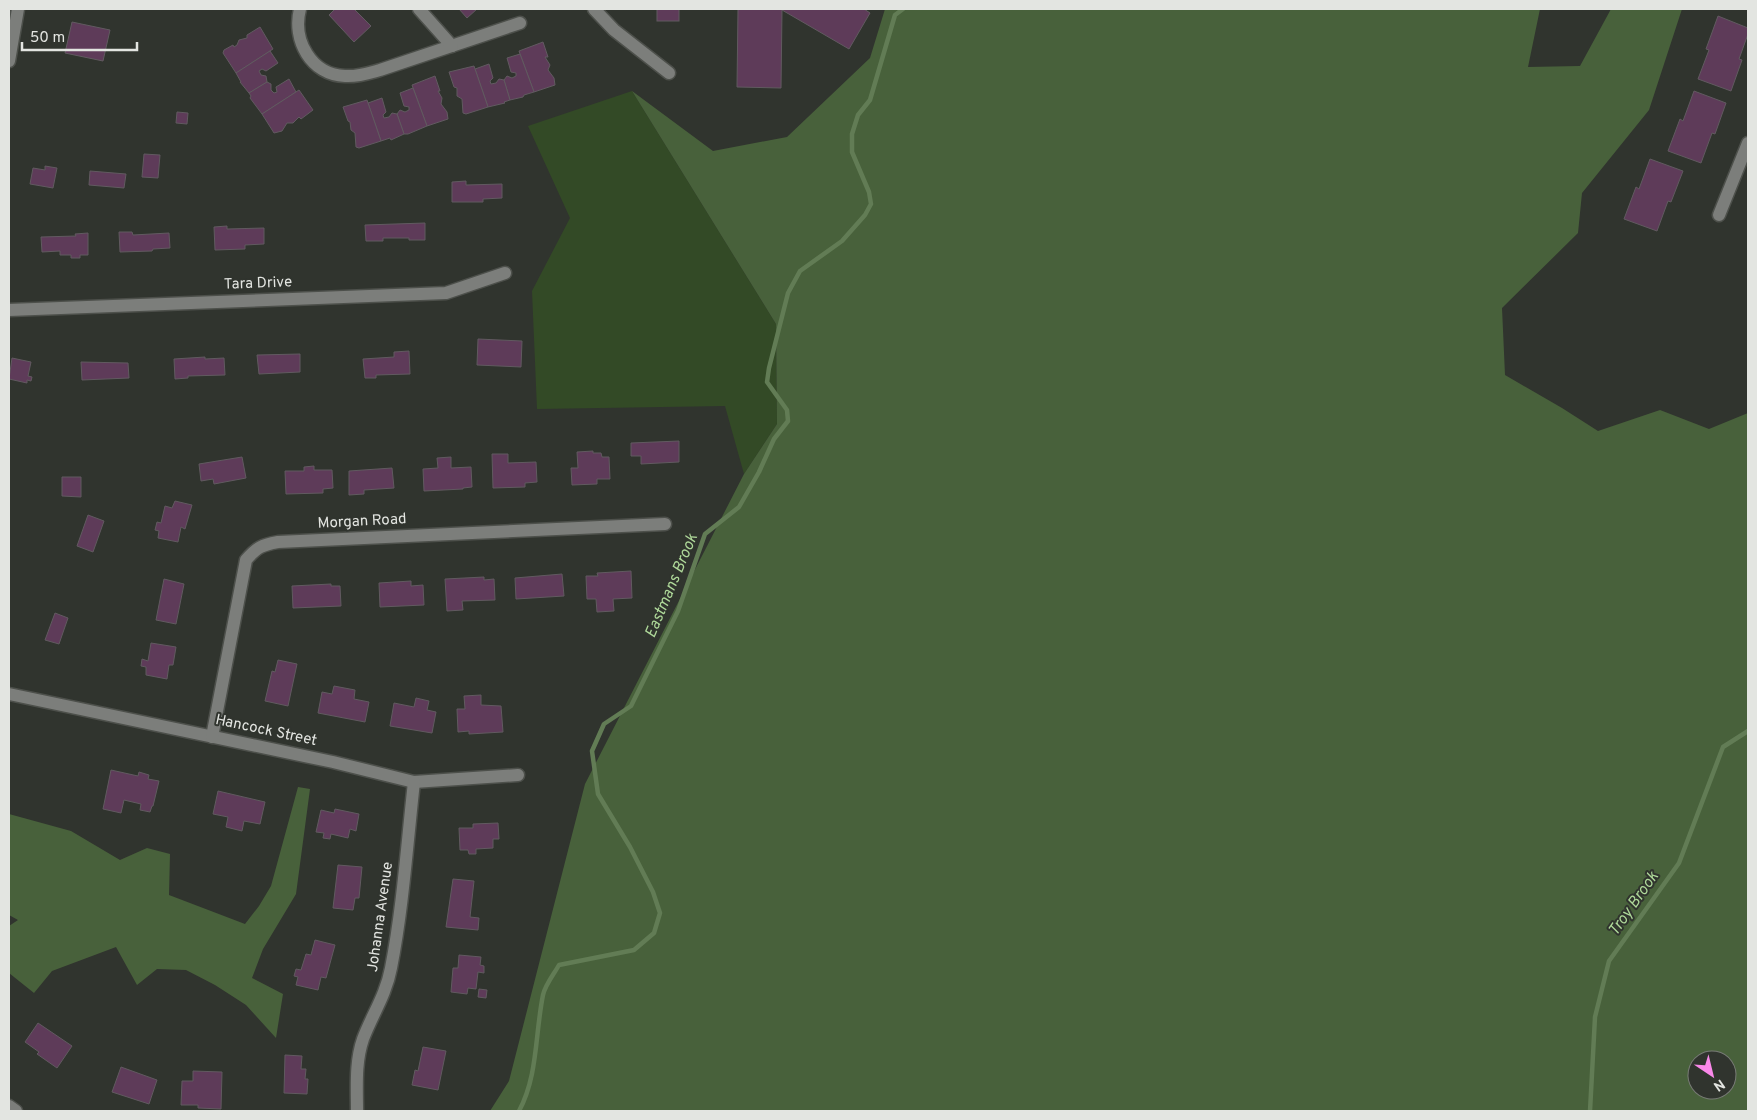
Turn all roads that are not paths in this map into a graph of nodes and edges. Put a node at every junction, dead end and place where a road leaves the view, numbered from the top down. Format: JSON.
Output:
{"nodes":[{"id":1,"x":18,"y":9,"type":"edge"},
{"id":2,"x":300,"y":9,"type":"edge"},
{"id":3,"x":419,"y":9,"type":"edge"},
{"id":4,"x":594,"y":9,"type":"edge"},
{"id":5,"x":520,"y":24,"type":"dead end"},
{"id":6,"x":452,"y":46,"type":"junction"},
{"id":7,"x":9,"y":61,"type":"edge"},
{"id":8,"x":670,"y":74,"type":"dead end"},
{"id":9,"x":1748,"y":143,"type":"edge"},
{"id":10,"x":1719,"y":215,"type":"dead end"},
{"id":11,"x":505,"y":273,"type":"dead end"},
{"id":12,"x":9,"y":310,"type":"edge"},
{"id":13,"x":665,"y":524,"type":"dead end"},
{"id":14,"x":9,"y":694,"type":"edge"},
{"id":15,"x":212,"y":736,"type":"junction"},
{"id":16,"x":518,"y":775,"type":"dead end"},
{"id":17,"x":414,"y":782,"type":"junction"},
{"id":18,"x":9,"y":1106,"type":"edge"},
{"id":19,"x":16,"y":1111,"type":"edge"},
{"id":20,"x":357,"y":1111,"type":"edge"}],
"edges":[{"from":1,"to":7,"type":"street"},
{"from":2,"to":6,"type":"street"},
{"from":3,"to":6,"type":"street"},
{"from":4,"to":8,"type":"street"},
{"from":5,"to":6,"type":"street"},
{"from":9,"to":10,"type":"street"},
{"from":11,"to":12,"type":"street","name":"Tara Drive"},
{"from":13,"to":15,"type":"street","name":"Morgan Road"},
{"from":14,"to":15,"type":"street","name":"Hancock Street"},
{"from":15,"to":17,"type":"street","name":"Hancock Street"},
{"from":16,"to":17,"type":"street","name":"Hancock Street"},
{"from":17,"to":20,"type":"street","name":"Johanna Avenue"},
{"from":18,"to":19,"type":"street"}]}
